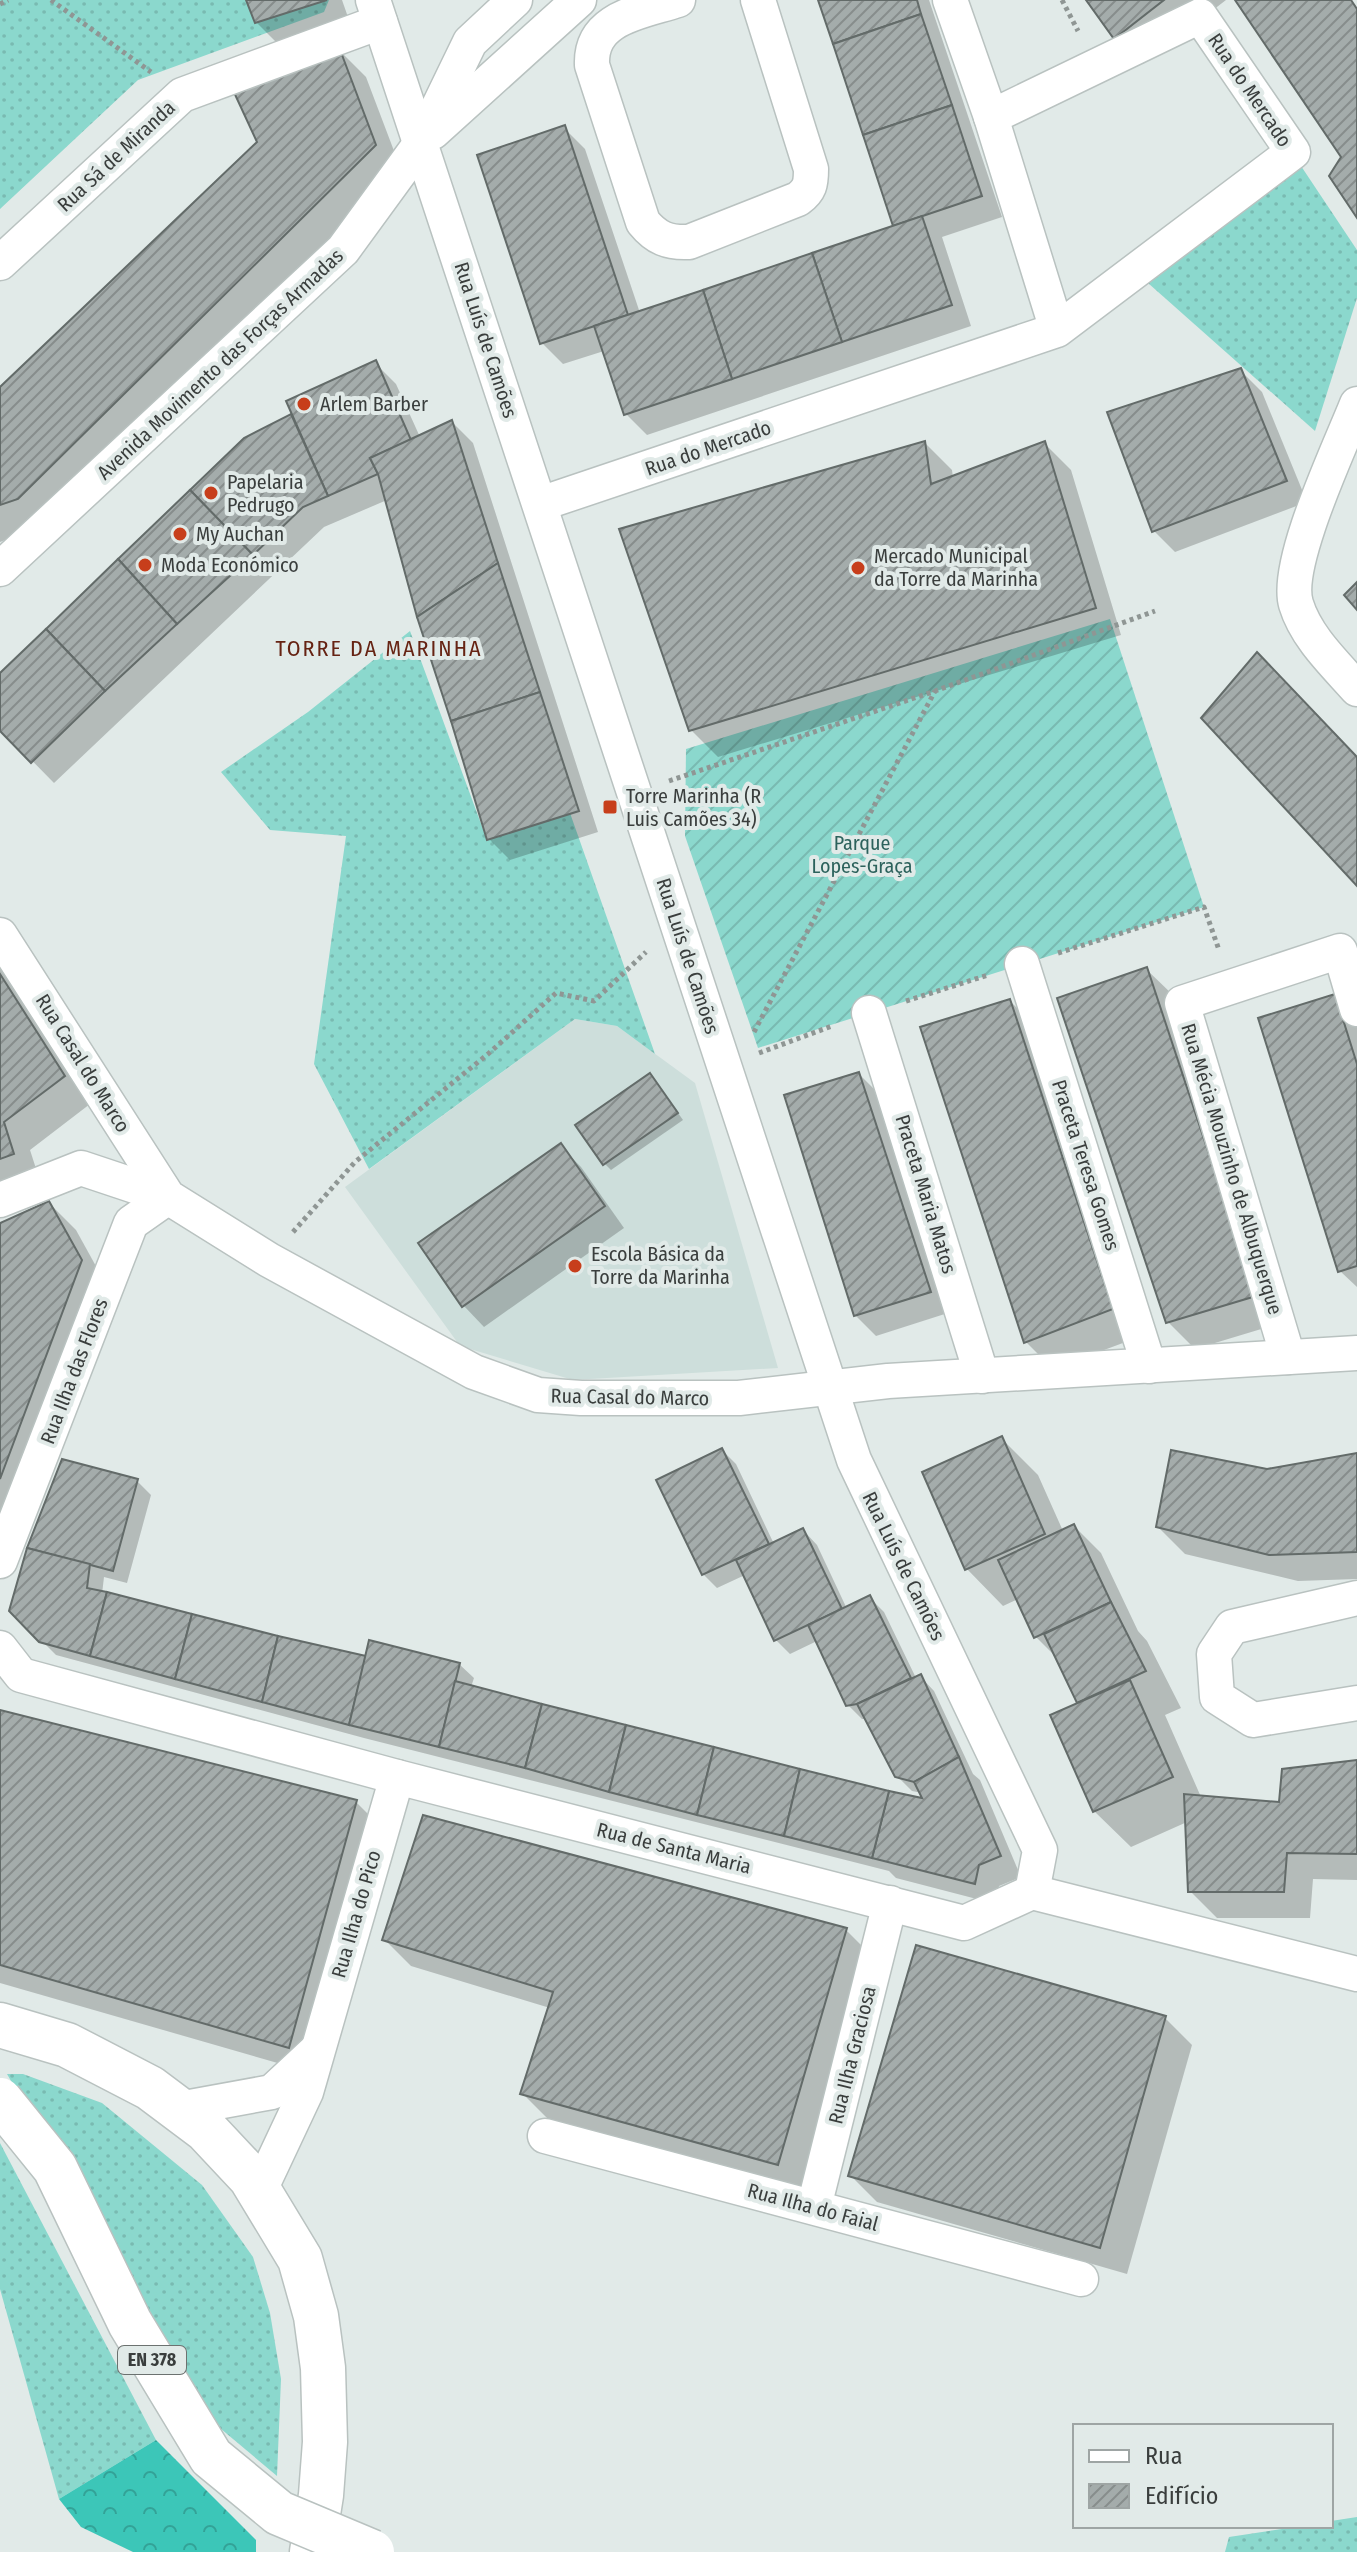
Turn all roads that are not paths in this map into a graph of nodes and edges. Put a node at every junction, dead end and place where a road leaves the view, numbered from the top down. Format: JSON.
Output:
{"nodes":[{"id":1,"x":515,"y":0,"type":"edge"},
{"id":2,"x":579,"y":0,"type":"edge"},
{"id":3,"x":678,"y":0,"type":"edge"},
{"id":4,"x":758,"y":0,"type":"edge"},
{"id":5,"x":950,"y":0,"type":"edge"},
{"id":6,"x":376,"y":11,"type":"edge"},
{"id":7,"x":991,"y":117,"type":"junction"},
{"id":8,"x":421,"y":143,"type":"junction"},
{"id":9,"x":0,"y":263,"type":"edge"},
{"id":10,"x":1057,"y":330,"type":"junction"},
{"id":11,"x":1357,"y":404,"type":"edge"},
{"id":12,"x":540,"y":504,"type":"junction"},
{"id":13,"x":0,"y":569,"type":"edge"},
{"id":14,"x":1357,"y":689,"type":"edge"},
{"id":15,"x":0,"y":935,"type":"edge"},
{"id":16,"x":1022,"y":964,"type":"road end"},
{"id":17,"x":1357,"y":1009,"type":"edge"},
{"id":18,"x":869,"y":1013,"type":"road end"},
{"id":19,"x":168,"y":1197,"type":"junction"},
{"id":20,"x":0,"y":1200,"type":"edge"},
{"id":21,"x":1357,"y":1353,"type":"edge"},
{"id":22,"x":1288,"y":1357,"type":"junction"},
{"id":23,"x":1149,"y":1366,"type":"junction"},
{"id":24,"x":982,"y":1376,"type":"junction"},
{"id":25,"x":829,"y":1388,"type":"junction"},
{"id":26,"x":0,"y":1561,"type":"edge"},
{"id":27,"x":1357,"y":1598,"type":"edge"},
{"id":28,"x":0,"y":1648,"type":"edge"},
{"id":29,"x":1357,"y":1703,"type":"edge"},
{"id":30,"x":397,"y":1777,"type":"junction"},
{"id":31,"x":1032,"y":1892,"type":"junction"},
{"id":32,"x":890,"y":1903,"type":"junction"},
{"id":33,"x":1357,"y":1974,"type":"edge"},
{"id":34,"x":0,"y":2025,"type":"edge"},
{"id":35,"x":316,"y":2051,"type":"junction"},
{"id":36,"x":0,"y":2100,"type":"edge"},
{"id":37,"x":179,"y":2109,"type":"junction"},
{"id":38,"x":545,"y":2136,"type":"dead end"},
{"id":39,"x":259,"y":2192,"type":"junction"},
{"id":40,"x":814,"y":2207,"type":"junction"},
{"id":41,"x":1081,"y":2279,"type":"dead end"},
{"id":42,"x":312,"y":2552,"type":"edge"},
{"id":43,"x":372,"y":2552,"type":"edge"}],
"edges":[{"from":1,"to":8,"type":"street","name":"Avenida Movimento das Forças Armadas"},
{"from":2,"to":8,"type":"street","name":"Avenida Movimento das Forças Armadas"},
{"from":3,"to":4,"type":"street"},
{"from":5,"to":7,"type":"street"},
{"from":6,"to":8,"type":"street","name":"Rua Luís de Camões"},
{"from":6,"to":9,"type":"street","name":"Rua Sá de Miranda"},
{"from":7,"to":10,"type":"street"},
{"from":7,"to":10,"type":"street","name":"Rua do Mercado"},
{"from":8,"to":12,"type":"street","name":"Rua Luís de Camões"},
{"from":8,"to":13,"type":"street","name":"Avenida Movimento das Forças Armadas"},
{"from":10,"to":12,"type":"street","name":"Rua do Mercado"},
{"from":11,"to":14,"type":"street"},
{"from":12,"to":25,"type":"street","name":"Rua Luís de Camões"},
{"from":15,"to":19,"type":"street","name":"Rua Casal do Marco"},
{"from":16,"to":23,"type":"street","name":"Praceta Teresa Gomes"},
{"from":17,"to":22,"type":"street","name":"Rua Mécia Mouzinho de Albuquerque"},
{"from":18,"to":24,"type":"street","name":"Praceta Maria Matos"},
{"from":19,"to":20,"type":"street"},
{"from":19,"to":25,"type":"street","name":"Rua Casal do Marco"},
{"from":19,"to":26,"type":"street","name":"Rua Ilha das Flores"},
{"from":21,"to":22,"type":"street","name":"Rua Casal do Marco"},
{"from":22,"to":23,"type":"street","name":"Rua Casal do Marco"},
{"from":23,"to":24,"type":"street","name":"Rua Casal do Marco"},
{"from":24,"to":25,"type":"street","name":"Rua Casal do Marco"},
{"from":25,"to":31,"type":"street","name":"Rua Luís de Camões"},
{"from":27,"to":29,"type":"street"},
{"from":28,"to":30,"type":"street","name":"Rua de Santa Maria"},
{"from":30,"to":32,"type":"street","name":"Rua de Santa Maria"},
{"from":30,"to":35,"type":"street","name":"Rua Ilha do Pico"},
{"from":31,"to":32,"type":"street","name":"Rua de Santa Maria"},
{"from":31,"to":33,"type":"street"},
{"from":32,"to":40,"type":"street","name":"Rua Ilha Graciosa"},
{"from":34,"to":37,"type":"main road"},
{"from":35,"to":37,"type":"street"},
{"from":35,"to":39,"type":"street","name":"Rua Ilha do Pico"},
{"from":36,"to":43,"type":"main road","number":"EN 378","bridge":true},
{"from":37,"to":39,"type":"main road"},
{"from":38,"to":40,"type":"street","name":"Rua Ilha do Faial"},
{"from":39,"to":42,"type":"main road"},
{"from":40,"to":41,"type":"street","name":"Rua Ilha do Faial"}]}
